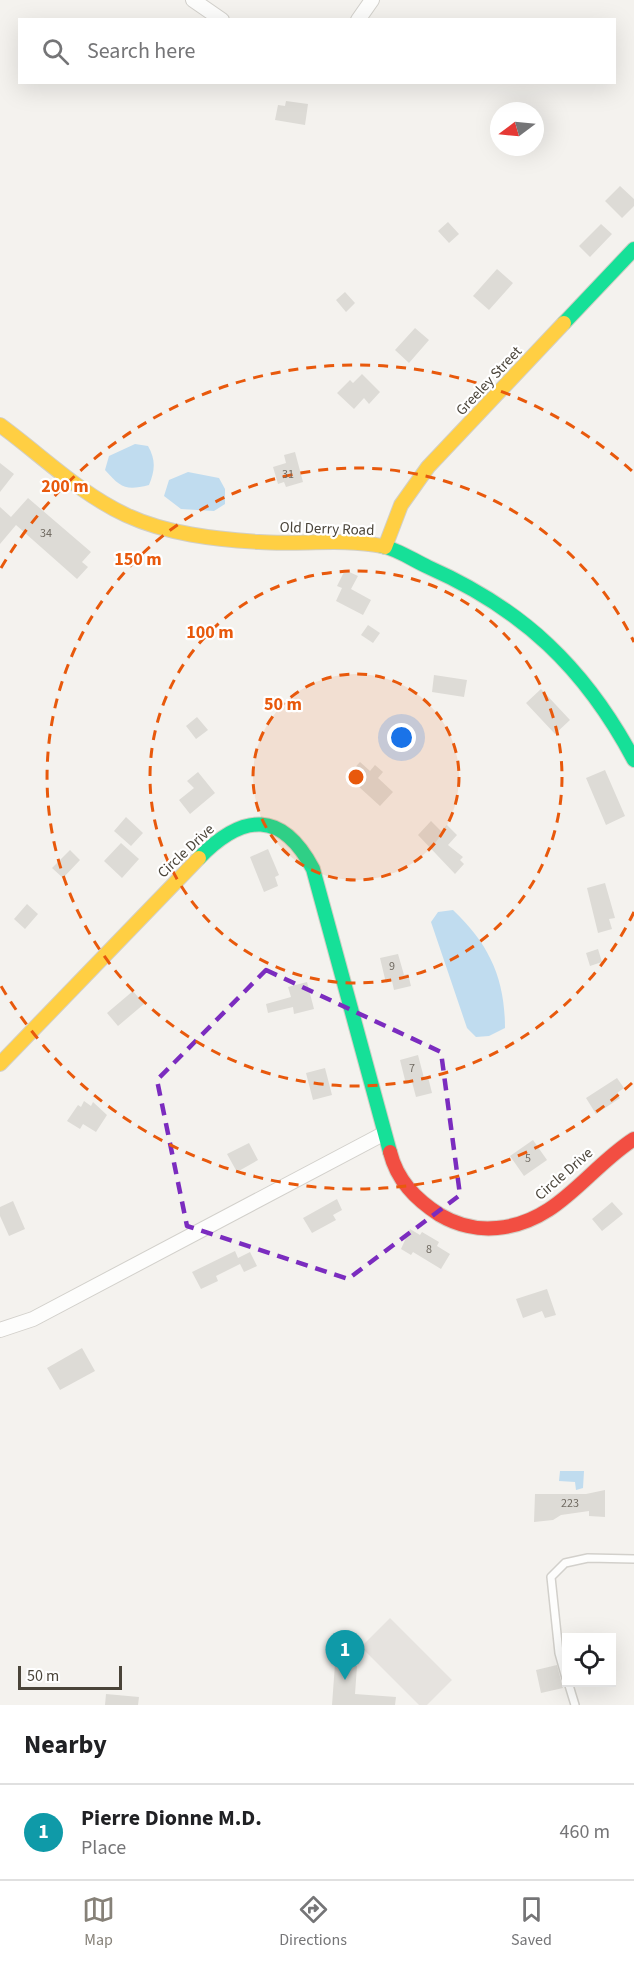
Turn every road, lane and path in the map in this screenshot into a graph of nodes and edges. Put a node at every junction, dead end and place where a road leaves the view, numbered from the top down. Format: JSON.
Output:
{"nodes":[{"id":1,"x":193,"y":0,"type":"edge"},
{"id":2,"x":372,"y":0,"type":"edge"},
{"id":3,"x":219,"y":18,"type":"edge"},
{"id":4,"x":359,"y":18,"type":"edge"},
{"id":5,"x":634,"y":249,"type":"edge"},
{"id":6,"x":0,"y":425,"type":"edge"},
{"id":7,"x":386,"y":547,"type":"junction"},
{"id":8,"x":634,"y":760,"type":"edge"},
{"id":9,"x":0,"y":1064,"type":"edge"},
{"id":10,"x":383,"y":1134,"type":"junction"},
{"id":11,"x":634,"y":1139,"type":"edge"},
{"id":12,"x":0,"y":1330,"type":"edge"},
{"id":13,"x":634,"y":1559,"type":"edge"},
{"id":14,"x":562,"y":1664,"type":"edge"},
{"id":15,"x":569,"y":1687,"type":"edge"},
{"id":16,"x":575,"y":1705,"type":"edge"}],
"edges":[{"from":1,"to":3,"type":"street"},
{"from":2,"to":4,"type":"street"},
{"from":5,"to":7,"type":"street","name":"Greeley Street"},
{"from":6,"to":7,"type":"street","name":"Old Derry Road"},
{"from":7,"to":8,"type":"street","name":"Old Derry Road"},
{"from":9,"to":10,"type":"street","name":"Circle Drive"},
{"from":10,"to":11,"type":"street","name":"Circle Drive"},
{"from":10,"to":12,"type":"street"},
{"from":13,"to":14,"type":"lane"},
{"from":15,"to":16,"type":"lane"}]}
